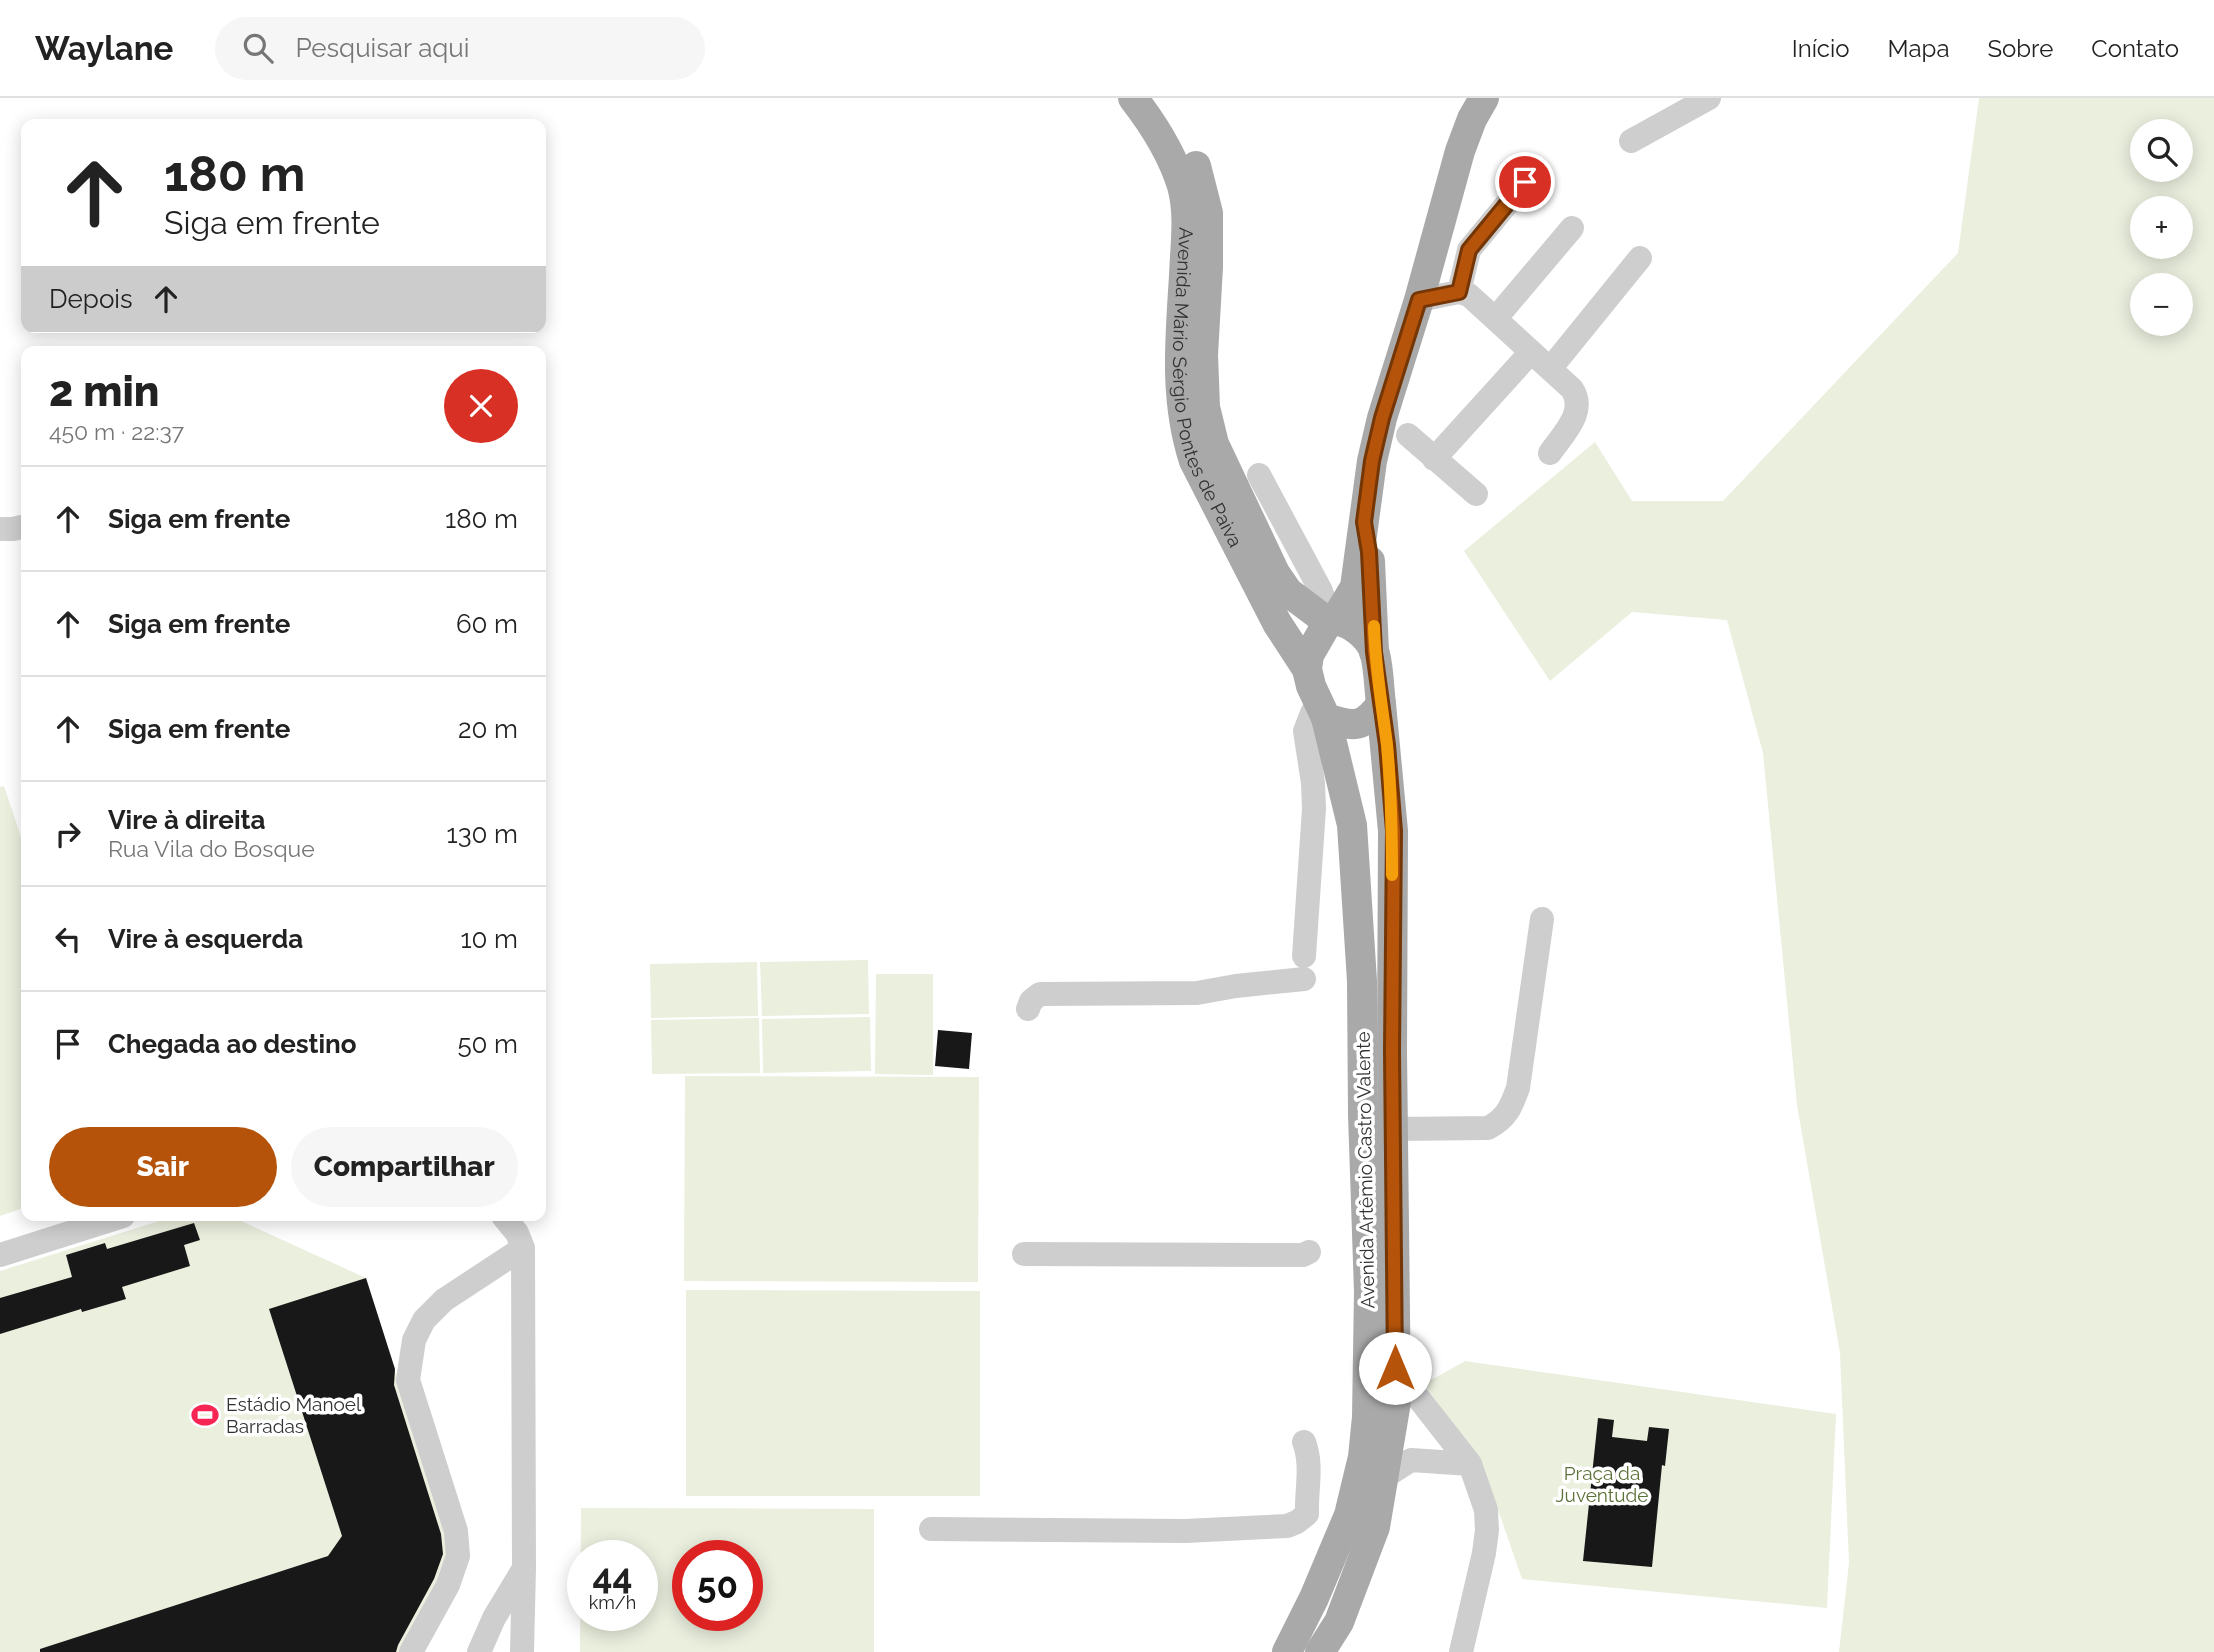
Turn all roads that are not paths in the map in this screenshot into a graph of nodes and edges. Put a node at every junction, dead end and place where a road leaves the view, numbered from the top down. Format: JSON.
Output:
{"nodes":[{"id":1,"x":1133,"y":98,"type":"edge"},
{"id":2,"x":1159,"y":98,"type":"edge"},
{"id":3,"x":1485,"y":98,"type":"edge"},
{"id":4,"x":1709,"y":98,"type":"edge"},
{"id":5,"x":1631,"y":141,"type":"dead end"},
{"id":6,"x":1525,"y":182,"type":"dead end"},
{"id":7,"x":1572,"y":228,"type":"dead end"},
{"id":8,"x":1640,"y":258,"type":"dead end"},
{"id":9,"x":1459,"y":292,"type":"junction"},
{"id":10,"x":1419,"y":300,"type":"junction"},
{"id":11,"x":1496,"y":318,"type":"junction"},
{"id":12,"x":1531,"y":352,"type":"junction"},
{"id":13,"x":1550,"y":369,"type":"junction"},
{"id":14,"x":1408,"y":435,"type":"dead end"},
{"id":15,"x":1550,"y":453,"type":"dead end"},
{"id":16,"x":1434,"y":459,"type":"junction"},
{"id":17,"x":1259,"y":475,"type":"dead end"},
{"id":18,"x":1476,"y":494,"type":"dead end"},
{"id":19,"x":1364,"y":522,"type":"junction"},
{"id":20,"x":21,"y":528,"type":"edge"},
{"id":21,"x":0,"y":529,"type":"edge"},
{"id":22,"x":1331,"y":621,"type":"junction"},
{"id":23,"x":1374,"y":652,"type":"junction"},
{"id":24,"x":1307,"y":669,"type":"junction"},
{"id":25,"x":1381,"y":704,"type":"junction"},
{"id":26,"x":1322,"y":711,"type":"junction"},
{"id":27,"x":1542,"y":919,"type":"dead end"},
{"id":28,"x":1028,"y":1009,"type":"dead end"},
{"id":29,"x":1393,"y":1129,"type":"junction"},
{"id":30,"x":107,"y":1221,"type":"edge"},
{"id":31,"x":507,"y":1221,"type":"edge"},
{"id":32,"x":523,"y":1248,"type":"junction"},
{"id":33,"x":1309,"y":1252,"type":"dead end"},
{"id":34,"x":1024,"y":1254,"type":"dead end"},
{"id":35,"x":0,"y":1255,"type":"edge"},
{"id":36,"x":1395,"y":1368,"type":"junction"},
{"id":37,"x":1304,"y":1442,"type":"dead end"},
{"id":38,"x":1469,"y":1464,"type":"junction"},
{"id":39,"x":1383,"y":1478,"type":"junction"},
{"id":40,"x":930,"y":1529,"type":"dead end"},
{"id":41,"x":524,"y":1568,"type":"junction"},
{"id":42,"x":411,"y":1652,"type":"edge"},
{"id":43,"x":479,"y":1652,"type":"edge"},
{"id":44,"x":522,"y":1652,"type":"edge"},
{"id":45,"x":1287,"y":1652,"type":"edge"},
{"id":46,"x":1320,"y":1652,"type":"edge"},
{"id":47,"x":1461,"y":1652,"type":"edge"}],
"edges":[{"from":1,"to":24,"type":"main road","name":"Avenida Mário Sérgio Pontes de Paiva"},
{"from":2,"to":22,"type":"main road","name":"Avenida Mário Sérgio Pontes de Paiva"},
{"from":3,"to":10,"type":"main road"},
{"from":4,"to":5,"type":"street"},
{"from":6,"to":9,"type":"street"},
{"from":7,"to":11,"type":"street"},
{"from":8,"to":13,"type":"street"},
{"from":9,"to":10,"type":"street"},
{"from":9,"to":11,"type":"street"},
{"from":10,"to":19,"type":"main road"},
{"from":11,"to":12,"type":"street"},
{"from":12,"to":13,"type":"street"},
{"from":12,"to":16,"type":"street"},
{"from":13,"to":15,"type":"street"},
{"from":14,"to":16,"type":"street"},
{"from":16,"to":18,"type":"street"},
{"from":17,"to":22,"type":"street"},
{"from":19,"to":22,"type":"main road"},
{"from":19,"to":23,"type":"main road"},
{"from":20,"to":21,"type":"street"},
{"from":22,"to":23,"type":"main road"},
{"from":22,"to":24,"type":"main road"},
{"from":23,"to":25,"type":"main road"},
{"from":24,"to":26,"type":"main road"},
{"from":25,"to":26,"type":"main road"},
{"from":25,"to":29,"type":"main road"},
{"from":26,"to":28,"type":"street"},
{"from":26,"to":45,"type":"main road","name":"Avenida Artêmio Castro Valente"},
{"from":27,"to":29,"type":"street"},
{"from":29,"to":36,"type":"main road"},
{"from":30,"to":35,"type":"street"},
{"from":31,"to":32,"type":"street"},
{"from":32,"to":41,"type":"street"},
{"from":32,"to":42,"type":"street"},
{"from":33,"to":34,"type":"street"},
{"from":36,"to":38,"type":"street"},
{"from":36,"to":39,"type":"main road"},
{"from":37,"to":40,"type":"street"},
{"from":38,"to":39,"type":"street"},
{"from":38,"to":47,"type":"street"},
{"from":39,"to":46,"type":"main road"},
{"from":41,"to":43,"type":"street"},
{"from":41,"to":44,"type":"street"}]}
